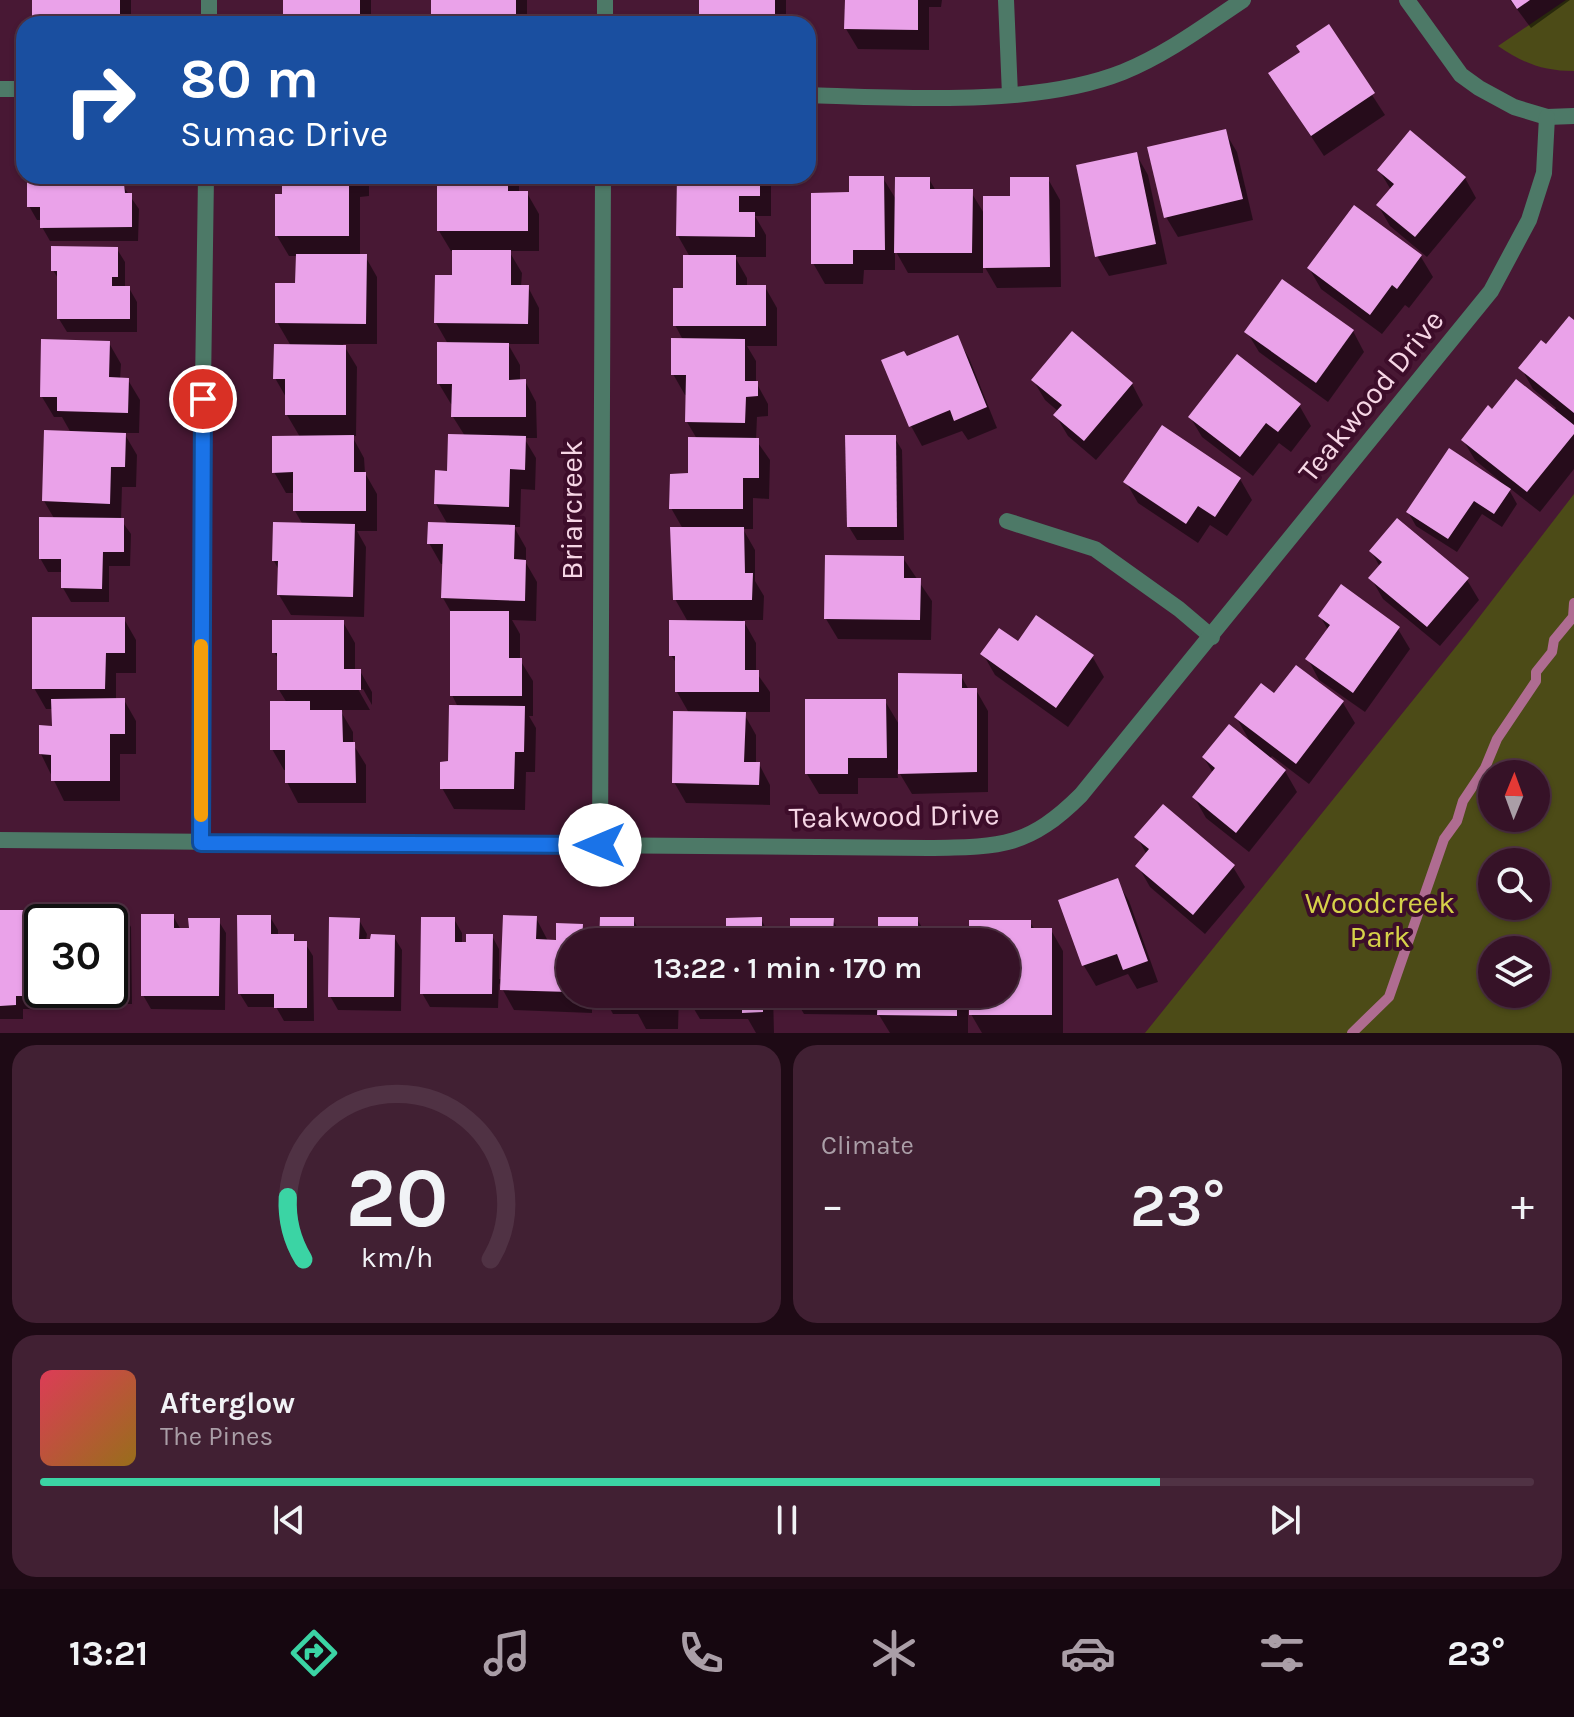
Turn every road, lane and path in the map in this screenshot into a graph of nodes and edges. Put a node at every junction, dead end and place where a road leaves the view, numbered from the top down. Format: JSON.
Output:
{"nodes":[{"id":1,"x":1006,"y":0,"type":"edge"},
{"id":2,"x":1243,"y":0,"type":"edge"},
{"id":3,"x":1407,"y":0,"type":"edge"},
{"id":4,"x":816,"y":95,"type":"edge"},
{"id":5,"x":1010,"y":95,"type":"junction"},
{"id":6,"x":1574,"y":116,"type":"edge"},
{"id":7,"x":1547,"y":117,"type":"junction"},
{"id":8,"x":206,"y":184,"type":"edge"},
{"id":9,"x":603,"y":184,"type":"edge"},
{"id":10,"x":1007,"y":521,"type":"dead end"},
{"id":11,"x":1212,"y":637,"type":"junction"},
{"id":12,"x":0,"y":840,"type":"edge"},
{"id":13,"x":201,"y":843,"type":"junction"},
{"id":14,"x":600,"y":845,"type":"junction"}],
"edges":[{"from":1,"to":5,"type":"street"},
{"from":2,"to":5,"type":"street"},
{"from":3,"to":7,"type":"street"},
{"from":4,"to":5,"type":"street"},
{"from":6,"to":7,"type":"street"},
{"from":7,"to":11,"type":"street","name":"Teakwood Drive"},
{"from":8,"to":13,"type":"street"},
{"from":9,"to":14,"type":"street","name":"Briarcreek"},
{"from":10,"to":11,"type":"street"},
{"from":11,"to":14,"type":"street","name":"Teakwood Drive"},
{"from":12,"to":13,"type":"street","name":"Teakwood Drive"},
{"from":13,"to":14,"type":"street","name":"Teakwood Drive"}]}
